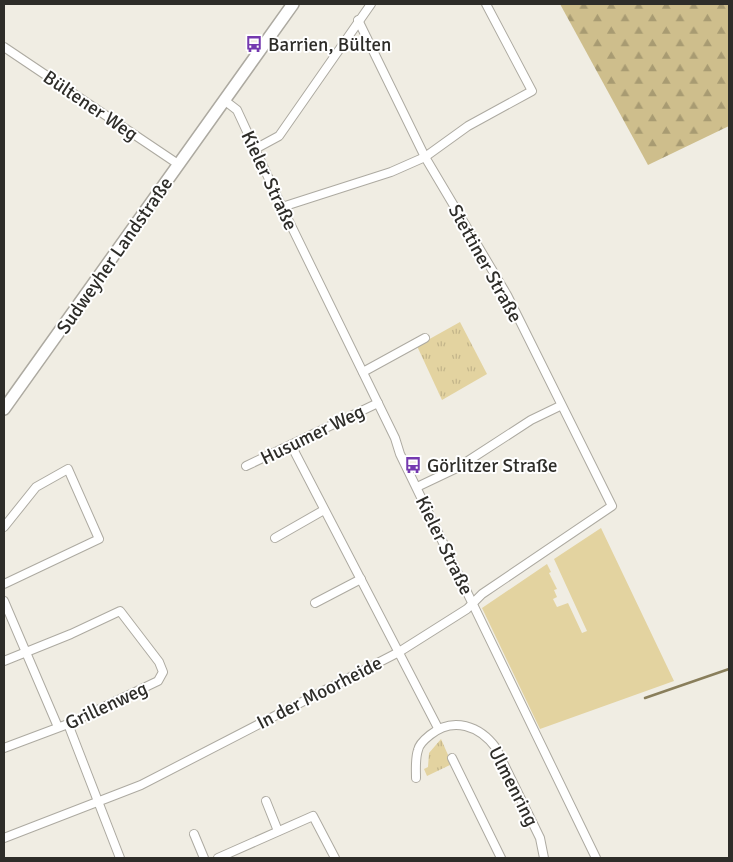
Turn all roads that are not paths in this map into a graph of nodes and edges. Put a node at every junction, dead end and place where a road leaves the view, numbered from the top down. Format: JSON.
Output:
{"nodes":[{"id":1,"x":293,"y":4,"type":"edge"},
{"id":2,"x":371,"y":4,"type":"edge"},
{"id":3,"x":486,"y":4,"type":"edge"},
{"id":4,"x":358,"y":20,"type":"junction"},
{"id":5,"x":4,"y":47,"type":"edge"},
{"id":6,"x":224,"y":100,"type":"junction"},
{"id":7,"x":254,"y":149,"type":"junction"},
{"id":8,"x":425,"y":157,"type":"junction"},
{"id":9,"x":178,"y":164,"type":"junction"},
{"id":10,"x":282,"y":207,"type":"junction"},
{"id":11,"x":426,"y":338,"type":"dead end"},
{"id":12,"x":363,"y":372,"type":"junction"},
{"id":13,"x":378,"y":403,"type":"junction"},
{"id":14,"x":560,"y":406,"type":"junction"},
{"id":15,"x":4,"y":409,"type":"edge"},
{"id":16,"x":291,"y":445,"type":"junction"},
{"id":17,"x":246,"y":466,"type":"dead end"},
{"id":18,"x":417,"y":487,"type":"junction"},
{"id":19,"x":612,"y":506,"type":"joint"},
{"id":20,"x":324,"y":510,"type":"junction"},
{"id":21,"x":4,"y":527,"type":"edge"},
{"id":22,"x":275,"y":538,"type":"dead end"},
{"id":23,"x":361,"y":579,"type":"junction"},
{"id":24,"x":4,"y":584,"type":"edge"},
{"id":25,"x":4,"y":601,"type":"edge"},
{"id":26,"x":474,"y":603,"type":"junction"},
{"id":27,"x":315,"y":604,"type":"dead end"},
{"id":28,"x":399,"y":652,"type":"junction"},
{"id":29,"x":25,"y":653,"type":"junction"},
{"id":30,"x":4,"y":661,"type":"edge"},
{"id":31,"x":68,"y":724,"type":"junction"},
{"id":32,"x":58,"y":727,"type":"junction"},
{"id":33,"x":438,"y":728,"type":"junction"},
{"id":34,"x":4,"y":748,"type":"edge"},
{"id":35,"x":452,"y":758,"type":"dead end"},
{"id":36,"x":416,"y":778,"type":"dead end"},
{"id":37,"x":99,"y":801,"type":"junction"},
{"id":38,"x":266,"y":801,"type":"dead end"},
{"id":39,"x":278,"y":831,"type":"junction"},
{"id":40,"x":194,"y":834,"type":"dead end"},
{"id":41,"x":4,"y":838,"type":"edge"},
{"id":42,"x":120,"y":858,"type":"edge"},
{"id":43,"x":204,"y":858,"type":"edge"},
{"id":44,"x":218,"y":858,"type":"edge"},
{"id":45,"x":335,"y":858,"type":"edge"},
{"id":46,"x":501,"y":858,"type":"edge"},
{"id":47,"x":544,"y":858,"type":"edge"},
{"id":48,"x":596,"y":858,"type":"edge"}],
"edges":[{"from":1,"to":6,"type":"main road","name":"Sudweyher Landstraße"},
{"from":2,"to":4,"type":"street"},
{"from":3,"to":8,"type":"street"},
{"from":4,"to":7,"type":"street"},
{"from":4,"to":8,"type":"street","name":"Stettiner Straße"},
{"from":5,"to":9,"type":"street","name":"Bültener Weg"},
{"from":6,"to":7,"type":"street","name":"Kieler Straße"},
{"from":6,"to":9,"type":"main road","name":"Sudweyher Landstraße"},
{"from":7,"to":10,"type":"street","name":"Kieler Straße"},
{"from":8,"to":10,"type":"street"},
{"from":8,"to":14,"type":"street","name":"Stettiner Straße"},
{"from":9,"to":15,"type":"main road","name":"Sudweyher Landstraße"},
{"from":10,"to":12,"type":"street","name":"Kieler Straße"},
{"from":11,"to":12,"type":"street"},
{"from":12,"to":13,"type":"street","name":"Kieler Straße"},
{"from":13,"to":16,"type":"street","name":"Husumer Weg"},
{"from":13,"to":18,"type":"street","name":"Kieler Straße"},
{"from":14,"to":18,"type":"street"},
{"from":14,"to":19,"type":"street","name":"Stettiner Straße"},
{"from":16,"to":17,"type":"street","name":"Husumer Weg"},
{"from":16,"to":20,"type":"street"},
{"from":18,"to":26,"type":"street","name":"Kieler Straße"},
{"from":19,"to":26,"type":"street","name":"In der Moorheide"},
{"from":20,"to":22,"type":"street"},
{"from":20,"to":23,"type":"street"},
{"from":21,"to":24,"type":"street"},
{"from":23,"to":27,"type":"street"},
{"from":23,"to":28,"type":"street"},
{"from":25,"to":29,"type":"street"},
{"from":26,"to":28,"type":"street","name":"In der Moorheide"},
{"from":26,"to":48,"type":"street","name":"Kieler Straße"},
{"from":28,"to":33,"type":"street"},
{"from":28,"to":37,"type":"street","name":"In der Moorheide"},
{"from":29,"to":30,"type":"street"},
{"from":29,"to":31,"type":"street","name":"Grillenweg"},
{"from":29,"to":32,"type":"street"},
{"from":31,"to":32,"type":"street","name":"Grillenweg"},
{"from":31,"to":37,"type":"street"},
{"from":32,"to":34,"type":"street","name":"Grillenweg"},
{"from":33,"to":36,"type":"street"},
{"from":33,"to":47,"type":"street","name":"Ulmenring"},
{"from":35,"to":46,"type":"street"},
{"from":37,"to":41,"type":"street","name":"In der Moorheide"},
{"from":37,"to":42,"type":"street"},
{"from":38,"to":39,"type":"street"},
{"from":39,"to":44,"type":"street"},
{"from":39,"to":45,"type":"street"},
{"from":40,"to":43,"type":"street"}]}
